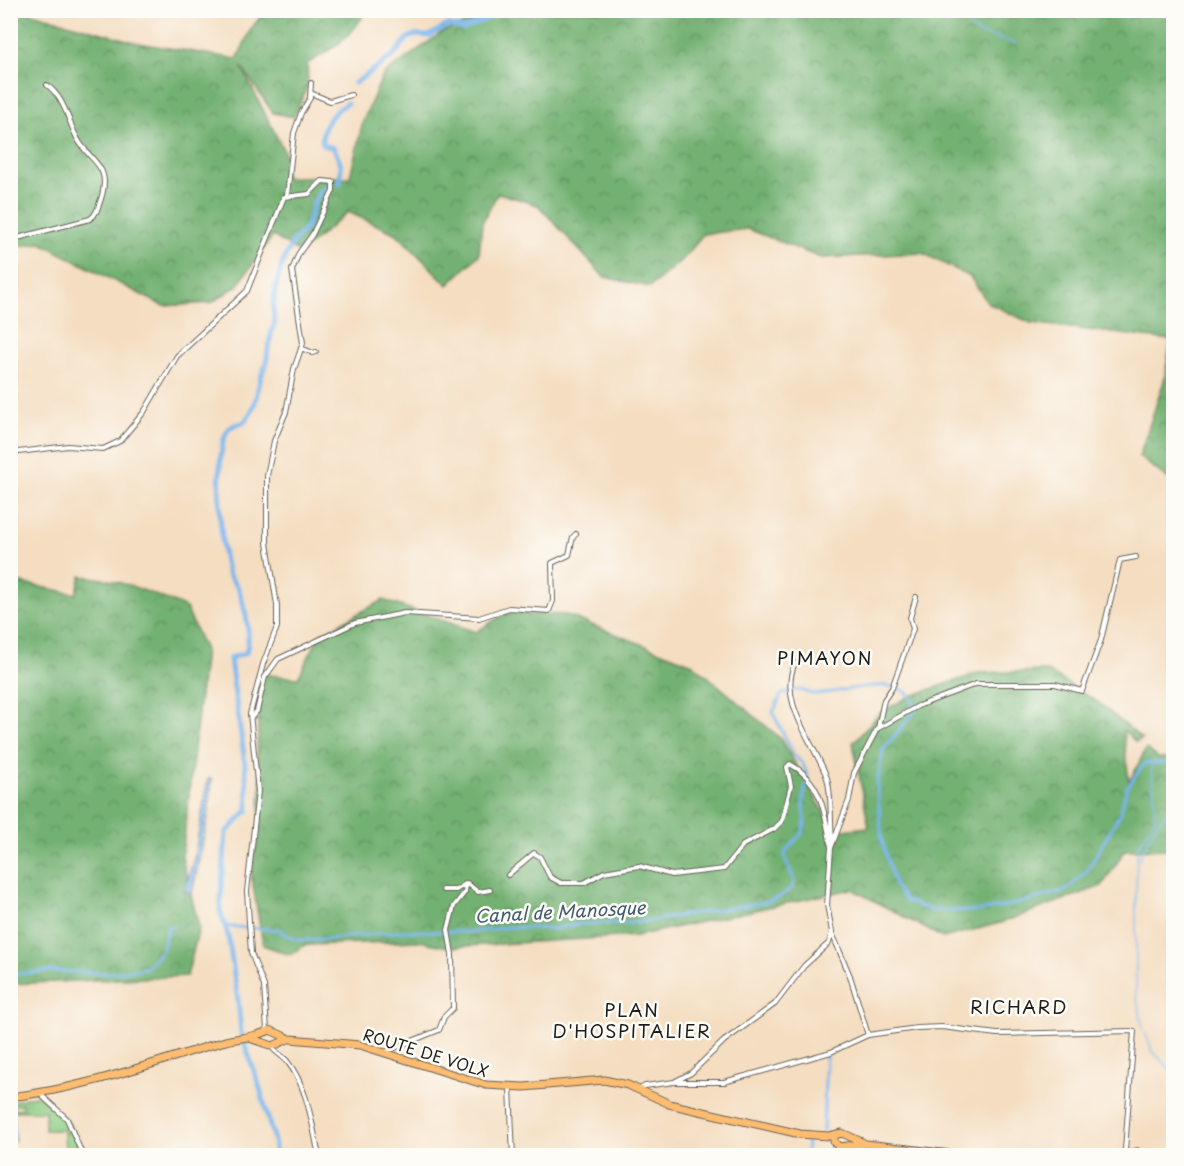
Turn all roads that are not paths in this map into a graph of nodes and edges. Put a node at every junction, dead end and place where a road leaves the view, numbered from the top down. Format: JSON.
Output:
{"nodes":[{"id":1,"x":311,"y":82,"type":"dead end"},
{"id":2,"x":46,"y":85,"type":"dead end"},
{"id":3,"x":313,"y":94,"type":"dead end"},
{"id":4,"x":351,"y":95,"type":"dead end"},
{"id":5,"x":287,"y":195,"type":"junction"},
{"id":6,"x":10,"y":240,"type":"edge"},
{"id":7,"x":301,"y":348,"type":"junction"},
{"id":8,"x":316,"y":352,"type":"dead end"},
{"id":9,"x":10,"y":453,"type":"edge"},
{"id":10,"x":576,"y":534,"type":"dead end"},
{"id":11,"x":1136,"y":557,"type":"dead end"},
{"id":12,"x":916,"y":598,"type":"dead end"},
{"id":13,"x":795,"y":663,"type":"dead end"},
{"id":14,"x":250,"y":718,"type":"junction"},
{"id":15,"x":877,"y":729,"type":"junction"},
{"id":16,"x":831,"y":848,"type":"junction"},
{"id":17,"x":508,"y":875,"type":"dead end"},
{"id":18,"x":466,"y":883,"type":"junction"},
{"id":19,"x":443,"y":890,"type":"dead end"},
{"id":20,"x":490,"y":890,"type":"dead end"},
{"id":21,"x":832,"y":932,"type":"junction"},
{"id":22,"x":868,"y":1035,"type":"junction"},
{"id":23,"x":271,"y":1038,"type":"junction"},
{"id":24,"x":385,"y":1053,"type":"junction"},
{"id":25,"x":589,"y":1080,"type":"junction"},
{"id":26,"x":674,"y":1082,"type":"junction"},
{"id":27,"x":620,"y":1086,"type":"junction"},
{"id":28,"x":510,"y":1087,"type":"junction"},
{"id":29,"x":639,"y":1089,"type":"junction"},
{"id":30,"x":38,"y":1093,"type":"junction"},
{"id":31,"x":10,"y":1098,"type":"edge"},
{"id":32,"x":672,"y":1104,"type":"junction"},
{"id":33,"x":846,"y":1135,"type":"junction"},
{"id":34,"x":839,"y":1143,"type":"junction"},
{"id":35,"x":866,"y":1144,"type":"junction"},
{"id":36,"x":83,"y":1155,"type":"edge"},
{"id":37,"x":319,"y":1155,"type":"edge"},
{"id":38,"x":513,"y":1155,"type":"edge"},
{"id":39,"x":837,"y":1155,"type":"edge"},
{"id":40,"x":968,"y":1155,"type":"edge"},
{"id":41,"x":1142,"y":1155,"type":"edge"}],
"edges":[{"from":1,"to":5,"type":"street"},
{"from":2,"to":6,"type":"street"},
{"from":3,"to":4,"type":"street"},
{"from":5,"to":7,"type":"street"},
{"from":5,"to":9,"type":"street"},
{"from":7,"to":8,"type":"street"},
{"from":7,"to":14,"type":"street"},
{"from":10,"to":14,"type":"street"},
{"from":11,"to":15,"type":"street"},
{"from":12,"to":15,"type":"street"},
{"from":13,"to":16,"type":"street"},
{"from":14,"to":23,"type":"street"},
{"from":15,"to":16,"type":"street"},
{"from":16,"to":17,"type":"street"},
{"from":16,"to":21,"type":"street"},
{"from":18,"to":19,"type":"street"},
{"from":18,"to":20,"type":"street"},
{"from":18,"to":24,"type":"street"},
{"from":21,"to":22,"type":"street"},
{"from":21,"to":26,"type":"street"},
{"from":22,"to":26,"type":"street"},
{"from":22,"to":41,"type":"street"},
{"from":23,"to":24,"type":"main road","name":"ROUTE DE VOLX"},
{"from":23,"to":30,"type":"main road","name":"ROUTE DE VOLX"},
{"from":23,"to":37,"type":"street"},
{"from":24,"to":28,"type":"main road","name":"ROUTE DE VOLX"},
{"from":25,"to":27,"type":"main road","name":"ROUTE DE VOLX"},
{"from":25,"to":28,"type":"main road","name":"ROUTE DE VOLX"},
{"from":25,"to":29,"type":"main road","name":"ROUTE DE VOLX"},
{"from":26,"to":29,"type":"street"},
{"from":27,"to":29,"type":"street"},
{"from":27,"to":32,"type":"main road","name":"ROUTE DE VOLX"},
{"from":28,"to":38,"type":"street"},
{"from":29,"to":32,"type":"main road","name":"ROUTE DE VOLX"},
{"from":30,"to":31,"type":"main road","name":"ROUTE DE VOLX"},
{"from":30,"to":36,"type":"street"},
{"from":32,"to":34,"type":"main road","name":"ROUTE DE VOLX"},
{"from":33,"to":34,"type":"main road"},
{"from":33,"to":34,"type":"main road"},
{"from":33,"to":35,"type":"main road","name":"ROUTE DE VOLX"},
{"from":34,"to":35,"type":"main road","name":"ROUTE DE VOLX"},
{"from":34,"to":39,"type":"street"},
{"from":35,"to":40,"type":"main road","name":"ROUTE DE VOLX"}]}
